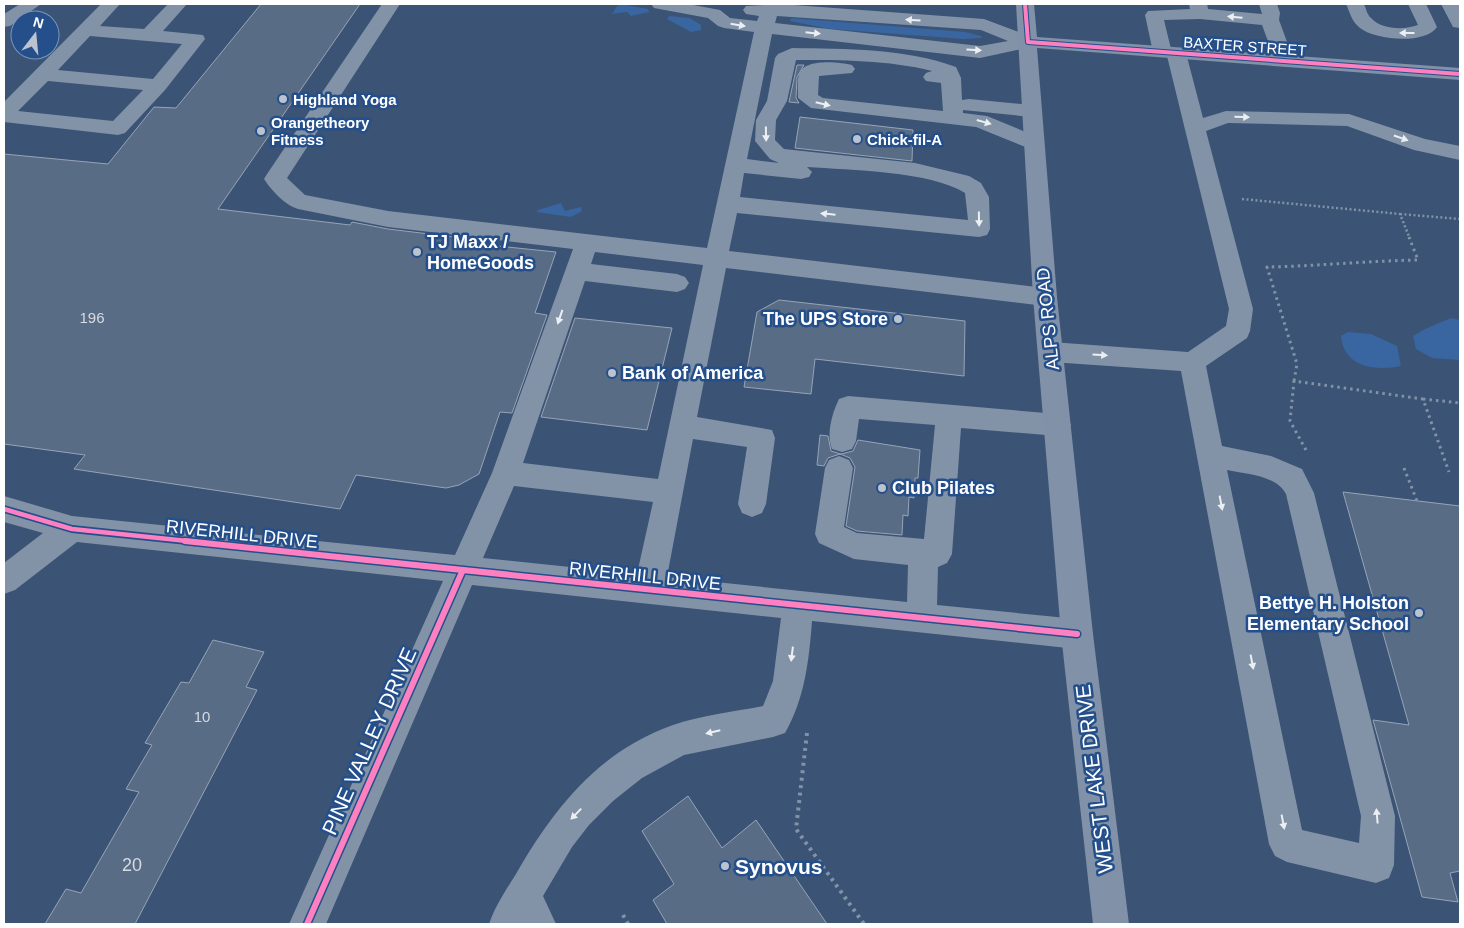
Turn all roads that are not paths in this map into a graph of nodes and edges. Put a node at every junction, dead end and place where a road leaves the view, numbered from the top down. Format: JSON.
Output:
{"nodes":[{"id":1,"x":32,"y":4,"type":"edge"},
{"id":2,"x":111,"y":4,"type":"edge"},
{"id":3,"x":178,"y":4,"type":"edge"},
{"id":4,"x":391,"y":4,"type":"edge"},
{"id":5,"x":660,"y":4,"type":"edge"},
{"id":6,"x":1026,"y":4,"type":"edge"},
{"id":7,"x":1355,"y":4,"type":"edge"},
{"id":8,"x":1417,"y":4,"type":"edge"},
{"id":9,"x":1153,"y":9,"type":"edge"},
{"id":10,"x":1199,"y":9,"type":"edge"},
{"id":11,"x":1269,"y":12,"type":"edge"},
{"id":12,"x":768,"y":14,"type":"edge"},
{"id":13,"x":4,"y":22,"type":"edge"},
{"id":14,"x":86,"y":30,"type":"junction"},
{"id":15,"x":150,"y":34,"type":"junction"},
{"id":16,"x":1028,"y":42,"type":"junction"},
{"id":17,"x":1169,"y":52,"type":"junction"},
{"id":18,"x":1284,"y":61,"type":"junction"},
{"id":19,"x":41,"y":74,"type":"junction"},
{"id":20,"x":1460,"y":74,"type":"edge"},
{"id":21,"x":158,"y":86,"type":"junction"},
{"id":22,"x":952,"y":97,"type":"junction"},
{"id":23,"x":1032,"y":111,"type":"junction"},
{"id":24,"x":4,"y":115,"type":"edge"},
{"id":25,"x":1195,"y":128,"type":"junction"},
{"id":26,"x":1034,"y":142,"type":"junction"},
{"id":27,"x":1460,"y":153,"type":"edge"},
{"id":28,"x":736,"y":165,"type":"junction"},
{"id":29,"x":958,"y":179,"type":"junction"},
{"id":30,"x":728,"y":204,"type":"junction"},
{"id":31,"x":586,"y":242,"type":"junction"},
{"id":32,"x":716,"y":257,"type":"junction"},
{"id":33,"x":576,"y":271,"type":"junction"},
{"id":34,"x":678,"y":283,"type":"dead end"},
{"id":35,"x":1045,"y":297,"type":"junction"},
{"id":36,"x":1051,"y":352,"type":"junction"},
{"id":37,"x":1192,"y":362,"type":"junction"},
{"id":38,"x":949,"y":416,"type":"junction"},
{"id":39,"x":1058,"y":425,"type":"junction"},
{"id":40,"x":681,"y":426,"type":"junction"},
{"id":41,"x":1211,"y":455,"type":"junction"},
{"id":42,"x":506,"y":473,"type":"junction"},
{"id":43,"x":668,"y":492,"type":"junction"},
{"id":44,"x":752,"y":504,"type":"dead end"},
{"id":45,"x":4,"y":509,"type":"edge"},
{"id":46,"x":72,"y":529,"type":"junction"},
{"id":47,"x":922,"y":553,"type":"junction"},
{"id":48,"x":462,"y":572,"type":"junction"},
{"id":49,"x":4,"y":580,"type":"edge"},
{"id":50,"x":649,"y":590,"type":"junction"},
{"id":51,"x":798,"y":605,"type":"junction"},
{"id":52,"x":922,"y":618,"type":"junction"},
{"id":53,"x":1077,"y":634,"type":"junction"},
{"id":54,"x":523,"y":915,"type":"edge"},
{"id":55,"x":307,"y":924,"type":"edge"},
{"id":56,"x":1111,"y":924,"type":"edge"}],
"edges":[{"from":1,"to":13,"type":"street"},
{"from":2,"to":14,"type":"street"},
{"from":3,"to":15,"type":"street"},
{"from":4,"to":31,"type":"street"},
{"from":5,"to":12,"type":"street"},
{"from":6,"to":16,"type":"main road","name":"ALPS ROAD"},
{"from":8,"to":7,"type":"street","one_way":true},
{"from":9,"to":10,"type":"street"},
{"from":9,"to":17,"type":"street"},
{"from":11,"to":10,"type":"street","one_way":true},
{"from":11,"to":18,"type":"street"},
{"from":16,"to":12,"type":"street","one_way":true},
{"from":12,"to":16,"type":"street","one_way":true},
{"from":12,"to":28,"type":"street"},
{"from":14,"to":15,"type":"street"},
{"from":14,"to":19,"type":"street"},
{"from":15,"to":21,"type":"street"},
{"from":16,"to":17,"type":"main road","name":"BAXTER STREET"},
{"from":16,"to":23,"type":"main road","name":"ALPS ROAD"},
{"from":17,"to":18,"type":"main road","name":"BAXTER STREET"},
{"from":17,"to":25,"type":"street"},
{"from":18,"to":20,"type":"main road","name":"BAXTER STREET"},
{"from":19,"to":21,"type":"street"},
{"from":19,"to":24,"type":"street"},
{"from":21,"to":24,"type":"street"},
{"from":22,"to":22,"type":"street","one_way":true},
{"from":22,"to":23,"type":"street"},
{"from":22,"to":26,"type":"street","one_way":true},
{"from":22,"to":29,"type":"street","one_way":true},
{"from":23,"to":26,"type":"main road","name":"ALPS ROAD"},
{"from":25,"to":27,"type":"street","one_way":true},
{"from":25,"to":37,"type":"street"},
{"from":26,"to":35,"type":"main road","name":"ALPS ROAD"},
{"from":28,"to":29,"type":"street"},
{"from":28,"to":30,"type":"street"},
{"from":29,"to":30,"type":"street","one_way":true},
{"from":30,"to":32,"type":"street"},
{"from":31,"to":32,"type":"street"},
{"from":31,"to":33,"type":"street","name":"PINE VALLEY DRIVE"},
{"from":32,"to":35,"type":"street"},
{"from":32,"to":40,"type":"street"},
{"from":33,"to":34,"type":"street"},
{"from":33,"to":42,"type":"street","name":"PINE VALLEY DRIVE","one_way":true},
{"from":35,"to":36,"type":"main road","name":"ALPS ROAD"},
{"from":36,"to":37,"type":"street","one_way":true},
{"from":36,"to":39,"type":"main road","name":"ALPS ROAD"},
{"from":37,"to":41,"type":"street"},
{"from":38,"to":39,"type":"street"},
{"from":38,"to":47,"type":"street"},
{"from":38,"to":47,"type":"street"},
{"from":39,"to":53,"type":"main road","name":"ALPS ROAD"},
{"from":40,"to":43,"type":"street"},
{"from":40,"to":44,"type":"street"},
{"from":41,"to":41,"type":"street","one_way":true},
{"from":42,"to":43,"type":"street"},
{"from":42,"to":48,"type":"street","name":"PINE VALLEY DRIVE"},
{"from":43,"to":50,"type":"street"},
{"from":45,"to":46,"type":"street","name":"RIVERHILL DRIVE"},
{"from":46,"to":48,"type":"street","name":"RIVERHILL DRIVE"},
{"from":46,"to":49,"type":"street"},
{"from":47,"to":52,"type":"street"},
{"from":48,"to":50,"type":"street","name":"RIVERHILL DRIVE"},
{"from":48,"to":55,"type":"street","name":"PINE VALLEY DRIVE"},
{"from":50,"to":51,"type":"street","name":"RIVERHILL DRIVE"},
{"from":51,"to":52,"type":"street","name":"RIVERHILL DRIVE"},
{"from":51,"to":54,"type":"street","one_way":true},
{"from":52,"to":53,"type":"street","name":"RIVERHILL DRIVE"},
{"from":53,"to":56,"type":"main road","name":"WEST LAKE DRIVE"}]}
